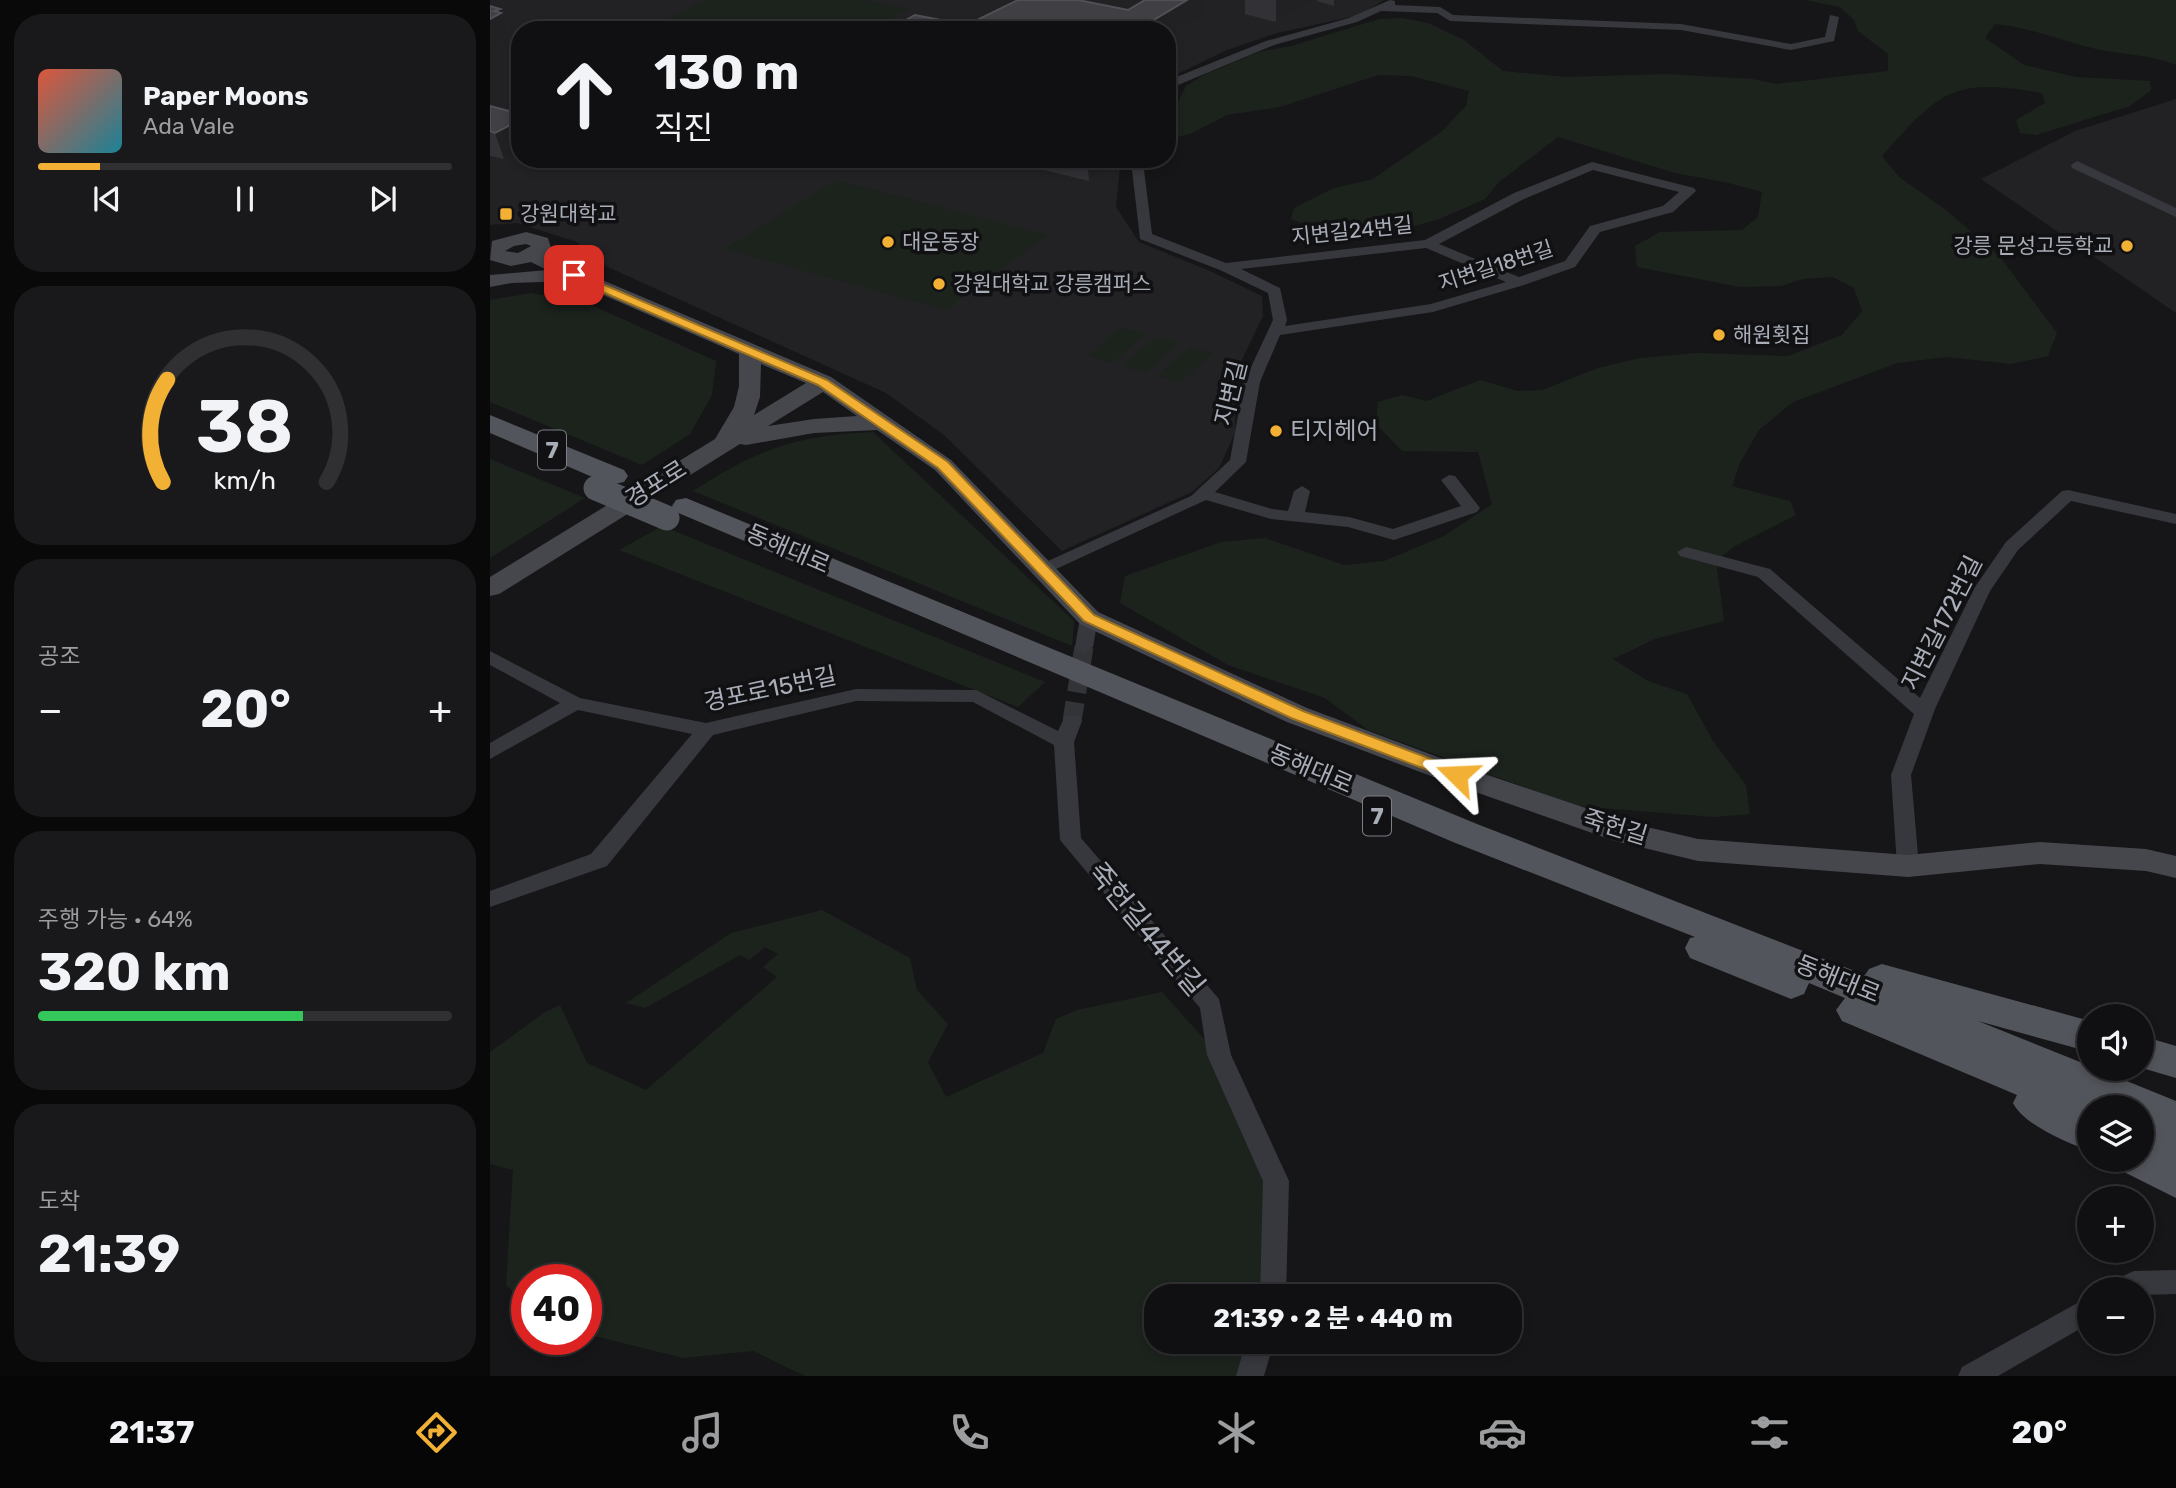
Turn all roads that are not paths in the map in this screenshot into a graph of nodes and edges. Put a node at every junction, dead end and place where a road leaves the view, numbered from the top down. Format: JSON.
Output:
{"nodes":[{"id":1,"x":1399,"y":0,"type":"edge"},
{"id":2,"x":1380,"y":8,"type":"junction"},
{"id":3,"x":1834,"y":16,"type":"dead end"},
{"id":4,"x":1176,"y":82,"type":"edge"},
{"id":5,"x":2077,"y":165,"type":"dead end"},
{"id":6,"x":1592,"y":166,"type":"joint"},
{"id":7,"x":1139,"y":168,"type":"edge"},
{"id":8,"x":2176,"y":213,"type":"edge"},
{"id":9,"x":1428,"y":244,"type":"junction"},
{"id":10,"x":504,"y":259,"type":"edge"},
{"id":11,"x":1225,"y":267,"type":"junction"},
{"id":12,"x":574,"y":275,"type":"junction"},
{"id":13,"x":490,"y":281,"type":"edge"},
{"id":14,"x":1519,"y":282,"type":"junction"},
{"id":15,"x":1274,"y":332,"type":"junction"},
{"id":16,"x":750,"y":350,"type":"junction"},
{"id":17,"x":823,"y":382,"type":"junction"},
{"id":18,"x":490,"y":423,"type":"edge"},
{"id":19,"x":882,"y":423,"type":"junction"},
{"id":20,"x":490,"y":444,"type":"edge"},
{"id":21,"x":720,"y":445,"type":"junction"},
{"id":22,"x":1449,"y":480,"type":"dead end"},
{"id":23,"x":605,"y":482,"type":"junction"},
{"id":24,"x":1302,"y":491,"type":"dead end"},
{"id":25,"x":1203,"y":494,"type":"junction"},
{"id":26,"x":676,"y":512,"type":"junction"},
{"id":27,"x":1295,"y":517,"type":"junction"},
{"id":28,"x":2176,"y":519,"type":"edge"},
{"id":29,"x":1686,"y":552,"type":"dead end"},
{"id":30,"x":1043,"y":570,"type":"junction"},
{"id":31,"x":490,"y":587,"type":"edge"},
{"id":32,"x":490,"y":657,"type":"edge"},
{"id":33,"x":575,"y":703,"type":"junction"},
{"id":34,"x":1924,"y":712,"type":"junction"},
{"id":35,"x":706,"y":730,"type":"junction"},
{"id":36,"x":1068,"y":731,"type":"joint"},
{"id":37,"x":490,"y":752,"type":"edge"},
{"id":38,"x":1908,"y":866,"type":"junction"},
{"id":39,"x":2176,"y":867,"type":"edge"},
{"id":40,"x":490,"y":899,"type":"edge"},
{"id":41,"x":1752,"y":944,"type":"junction"},
{"id":42,"x":1881,"y":1021,"type":"junction"},
{"id":43,"x":2077,"y":1033,"type":"edge"},
{"id":44,"x":2154,"y":1056,"type":"edge"},
{"id":45,"x":2176,"y":1062,"type":"edge"},
{"id":46,"x":2077,"y":1103,"type":"edge"},
{"id":47,"x":2176,"y":1119,"type":"edge"},
{"id":48,"x":2077,"y":1127,"type":"edge"},
{"id":49,"x":2154,"y":1135,"type":"edge"},
{"id":50,"x":2176,"y":1144,"type":"edge"},
{"id":51,"x":2154,"y":1168,"type":"edge"},
{"id":52,"x":2176,"y":1180,"type":"edge"},
{"id":53,"x":2176,"y":1282,"type":"edge"},
{"id":54,"x":2154,"y":1283,"type":"edge"},
{"id":55,"x":1273,"y":1284,"type":"edge"},
{"id":56,"x":2077,"y":1315,"type":"edge"},
{"id":57,"x":1256,"y":1354,"type":"edge"},
{"id":58,"x":1250,"y":1376,"type":"edge"},
{"id":59,"x":1972,"y":1376,"type":"edge"}],
"edges":[{"from":1,"to":2,"type":"street"},
{"from":2,"to":3,"type":"street"},
{"from":2,"to":4,"type":"street"},
{"from":5,"to":8,"type":"street"},
{"from":6,"to":9,"type":"street","name":"지변길24번길"},
{"from":6,"to":14,"type":"street","name":"지변길18번길"},
{"from":7,"to":11,"type":"street","name":"지변길"},
{"from":9,"to":11,"type":"street","name":"지변길24번길"},
{"from":9,"to":14,"type":"street"},
{"from":10,"to":12,"type":"street"},
{"from":11,"to":15,"type":"street","name":"지변길"},
{"from":12,"to":13,"type":"street"},
{"from":12,"to":16,"type":"street"},
{"from":14,"to":15,"type":"street","name":"지변길18번길"},
{"from":15,"to":25,"type":"street","name":"지변길"},
{"from":16,"to":17,"type":"street"},
{"from":16,"to":21,"type":"street"},
{"from":17,"to":19,"type":"street"},
{"from":17,"to":21,"type":"street","name":"경포로"},
{"from":18,"to":23,"type":"main road","name":"동해대로","number":"7"},
{"from":19,"to":21,"type":"street"},
{"from":19,"to":30,"type":"street"},
{"from":20,"to":23,"type":"main road","name":"동해대로","number":"7"},
{"from":21,"to":31,"type":"street","name":"경포로"},
{"from":22,"to":27,"type":"street"},
{"from":23,"to":26,"type":"main road","name":"동해대로","number":"7","bridge":true},
{"from":24,"to":27,"type":"street"},
{"from":25,"to":27,"type":"street"},
{"from":25,"to":30,"type":"street","name":"지변길"},
{"from":26,"to":41,"type":"main road","name":"동해대로","number":"7"},
{"from":26,"to":42,"type":"main road","name":"동해대로","number":"7"},
{"from":28,"to":34,"type":"street","name":"지변길172번길"},
{"from":29,"to":34,"type":"street"},
{"from":30,"to":38,"type":"street","name":"죽헌길"},
{"from":32,"to":33,"type":"street","name":"경포로15번길"},
{"from":33,"to":35,"type":"street","name":"경포로15번길"},
{"from":33,"to":37,"type":"street"},
{"from":34,"to":38,"type":"street","name":"지변길172번길"},
{"from":35,"to":36,"type":"street","name":"경포로15번길"},
{"from":35,"to":40,"type":"street"},
{"from":36,"to":55,"type":"street","name":"죽헌길44번길"},
{"from":38,"to":39,"type":"street","name":"죽헌길"},
{"from":41,"to":43,"type":"main road"},
{"from":41,"to":47,"type":"main road","name":"동해대로","number":"7"},
{"from":42,"to":46,"type":"main road","name":"동해대로","number":"7"},
{"from":42,"to":48,"type":"main road"},
{"from":44,"to":45,"type":"main road"},
{"from":49,"to":50,"type":"main road"},
{"from":51,"to":52,"type":"main road"},
{"from":53,"to":54,"type":"street"},
{"from":56,"to":59,"type":"street"},
{"from":57,"to":58,"type":"street"}]}
